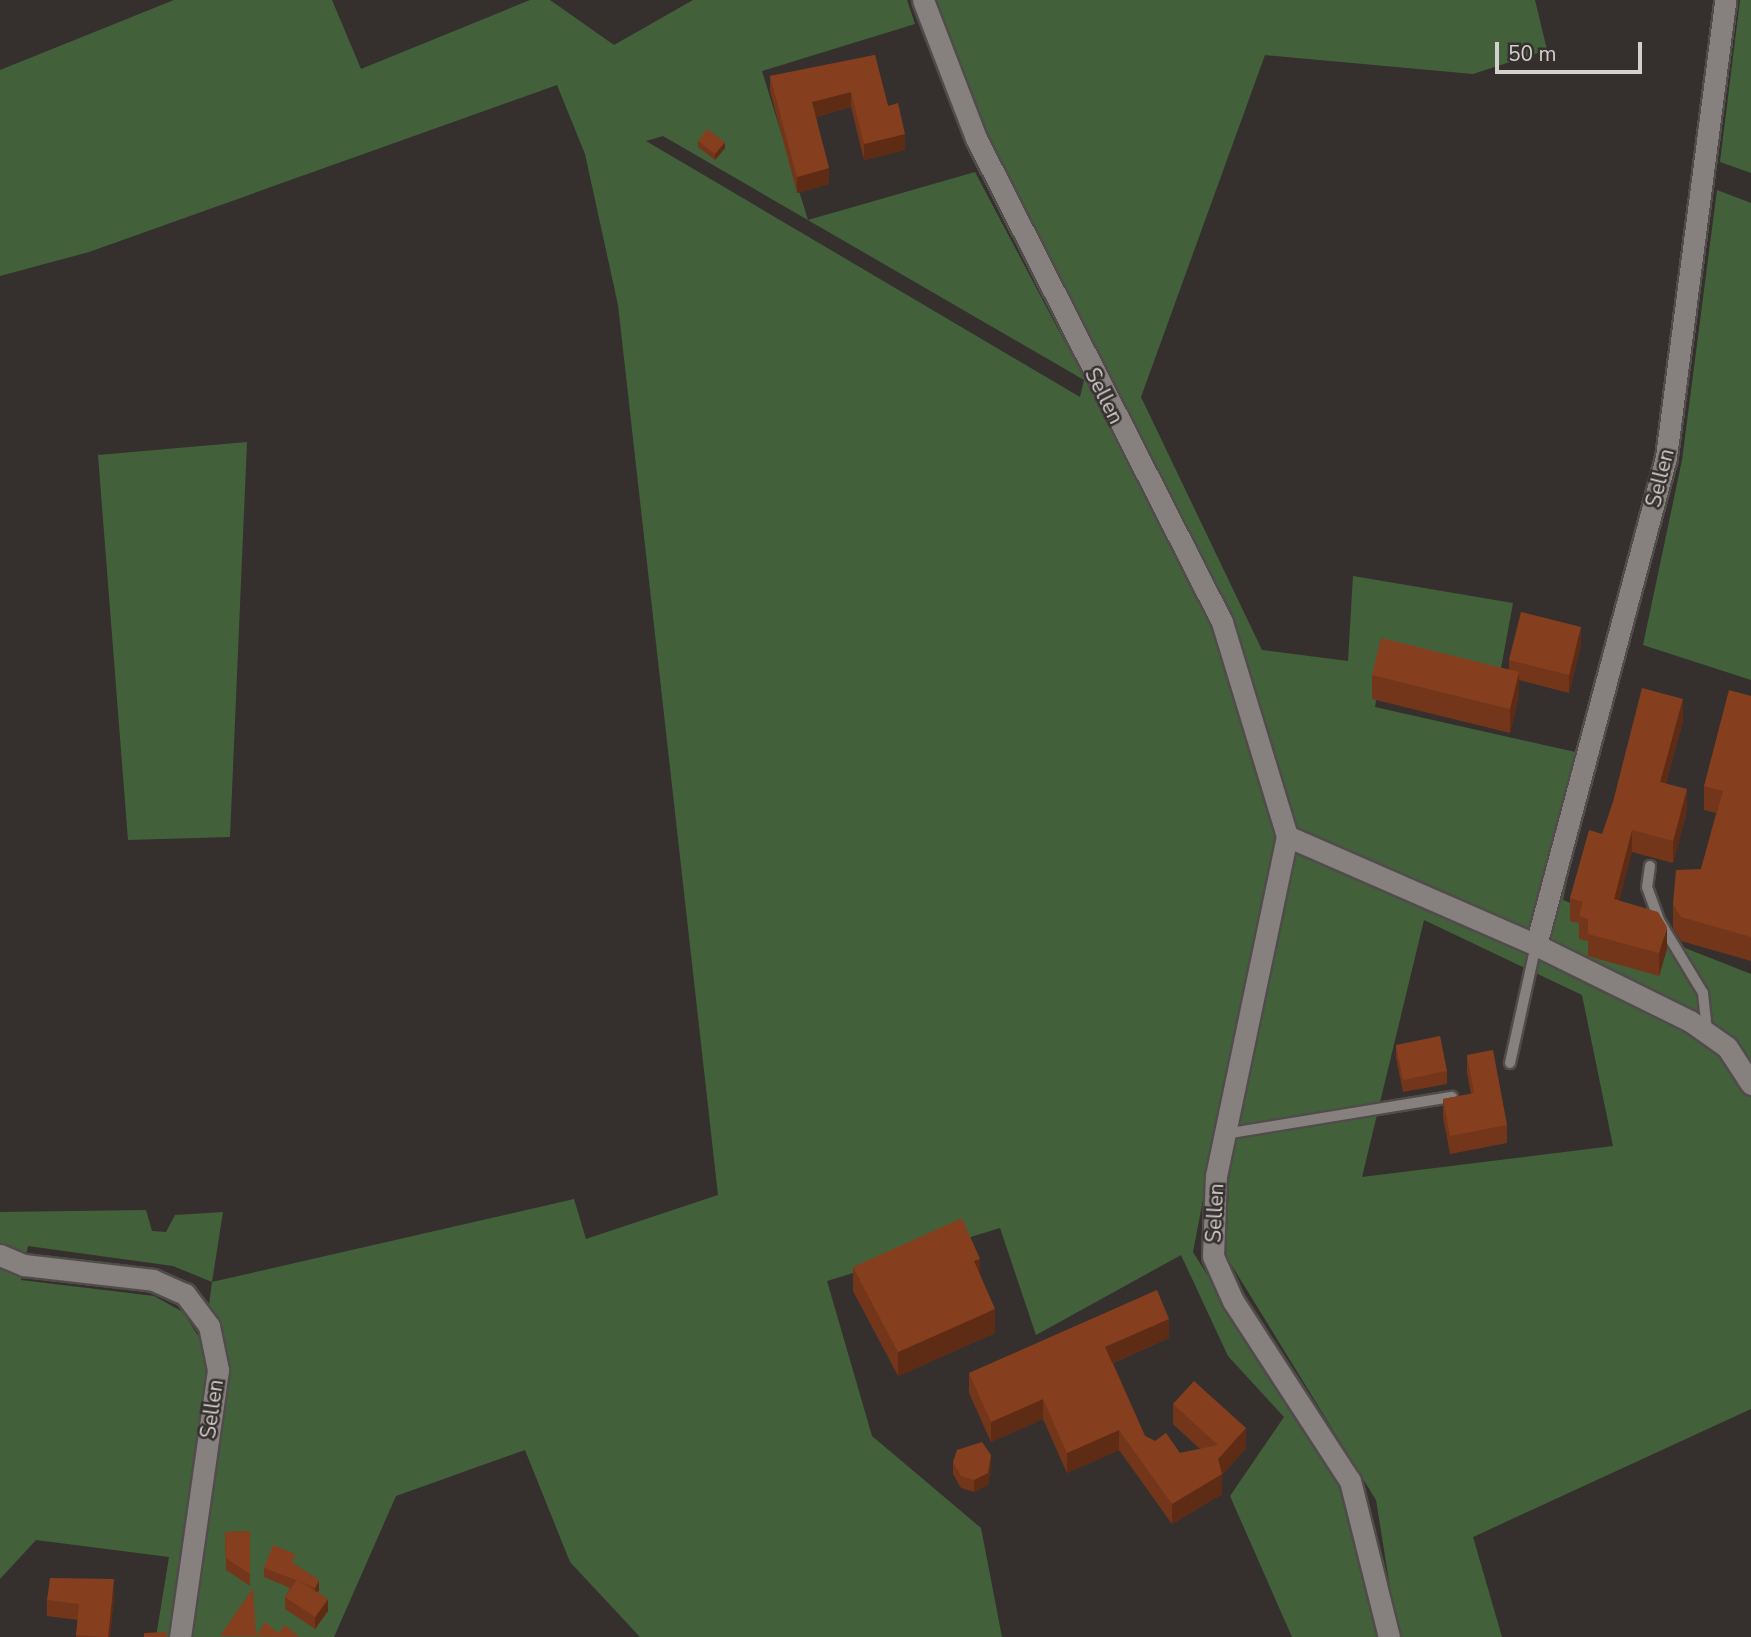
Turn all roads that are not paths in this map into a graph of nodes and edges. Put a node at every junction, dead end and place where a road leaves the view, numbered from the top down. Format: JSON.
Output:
{"nodes":[{"id":1,"x":923,"y":0,"type":"edge"},
{"id":2,"x":1725,"y":0,"type":"edge"},
{"id":3,"x":1287,"y":836,"type":"junction"},
{"id":4,"x":1650,"y":866,"type":"dead end"},
{"id":5,"x":1536,"y":945,"type":"junction"},
{"id":6,"x":1708,"y":1034,"type":"junction"},
{"id":7,"x":1510,"y":1063,"type":"dead end"},
{"id":8,"x":1751,"y":1084,"type":"edge"},
{"id":9,"x":1452,"y":1097,"type":"edge"},
{"id":10,"x":1225,"y":1133,"type":"junction"},
{"id":11,"x":0,"y":1255,"type":"edge"},
{"id":12,"x":180,"y":1637,"type":"edge"},
{"id":13,"x":1389,"y":1637,"type":"edge"}],
"edges":[{"from":1,"to":3,"type":"street","name":"Sellen"},
{"from":2,"to":5,"type":"street","name":"Sellen"},
{"from":3,"to":5,"type":"street"},
{"from":3,"to":10,"type":"street","name":"Sellen"},
{"from":4,"to":6,"type":"lane"},
{"from":5,"to":6,"type":"street"},
{"from":5,"to":7,"type":"lane"},
{"from":6,"to":8,"type":"street"},
{"from":9,"to":10,"type":"lane"},
{"from":10,"to":13,"type":"street","name":"Sellen"},
{"from":11,"to":12,"type":"street","name":"Sellen"}]}
